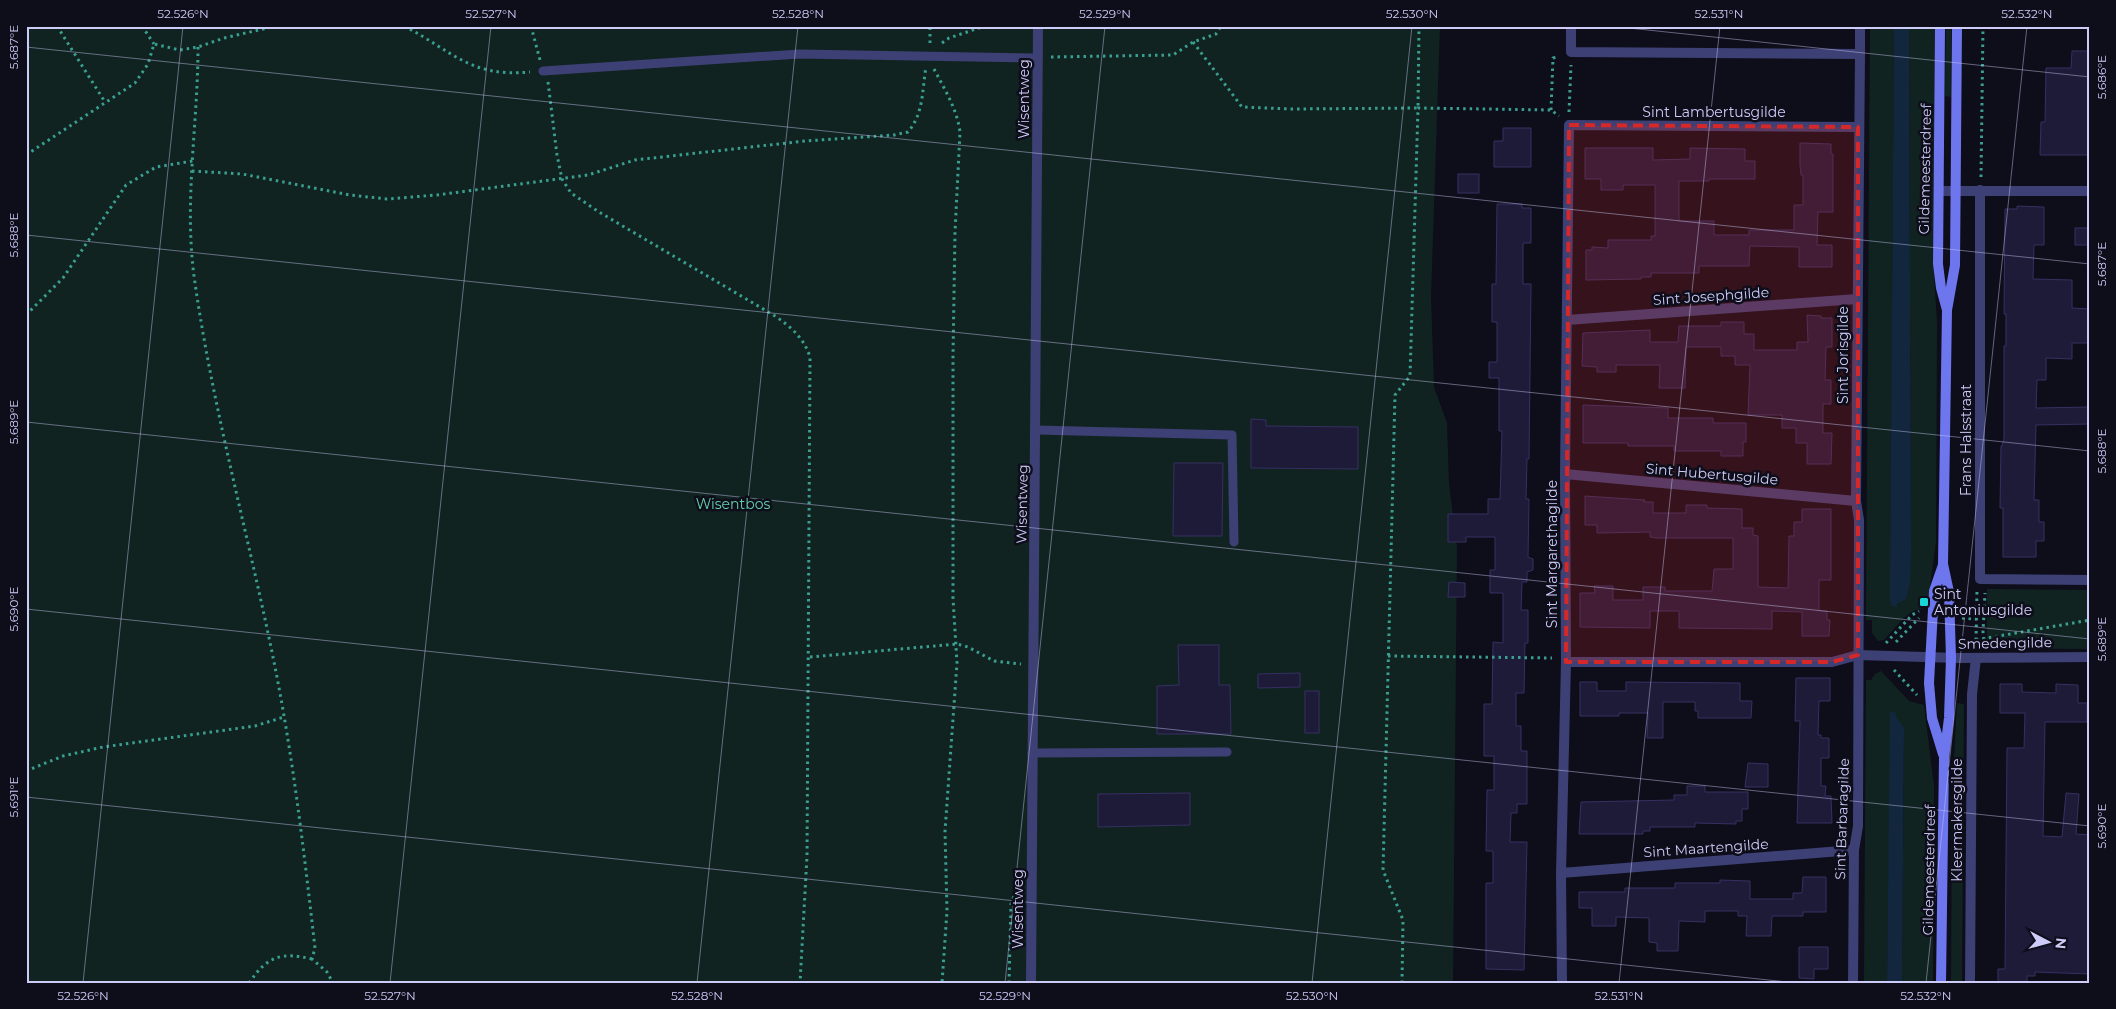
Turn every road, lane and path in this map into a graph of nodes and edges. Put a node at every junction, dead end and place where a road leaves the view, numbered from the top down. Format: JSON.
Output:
{"nodes":[{"id":1,"x":56,"y":26,"type":"edge"},
{"id":2,"x":142,"y":26,"type":"edge"},
{"id":3,"x":276,"y":26,"type":"edge"},
{"id":4,"x":404,"y":26,"type":"edge"},
{"id":5,"x":531,"y":26,"type":"edge"},
{"id":6,"x":930,"y":26,"type":"edge"},
{"id":7,"x":985,"y":26,"type":"edge"},
{"id":8,"x":1038,"y":26,"type":"edge"},
{"id":9,"x":1221,"y":26,"type":"edge"},
{"id":10,"x":1419,"y":26,"type":"edge"},
{"id":11,"x":1571,"y":26,"type":"edge"},
{"id":12,"x":1860,"y":26,"type":"edge"},
{"id":13,"x":1940,"y":26,"type":"edge"},
{"id":14,"x":1958,"y":26,"type":"edge"},
{"id":15,"x":1983,"y":26,"type":"edge"},
{"id":16,"x":1192,"y":42,"type":"junction"},
{"id":17,"x":154,"y":44,"type":"junction"},
{"id":18,"x":198,"y":47,"type":"junction"},
{"id":19,"x":1571,"y":52,"type":"junction"},
{"id":20,"x":1860,"y":54,"type":"junction"},
{"id":21,"x":929,"y":55,"type":"junction"},
{"id":22,"x":939,"y":55,"type":"junction"},
{"id":23,"x":1038,"y":58,"type":"junction"},
{"id":24,"x":543,"y":71,"type":"junction"},
{"id":25,"x":105,"y":102,"type":"junction"},
{"id":26,"x":1418,"y":108,"type":"junction"},
{"id":27,"x":1551,"y":110,"type":"junction"},
{"id":28,"x":1569,"y":125,"type":"junction"},
{"id":29,"x":1858,"y":127,"type":"junction"},
{"id":30,"x":26,"y":155,"type":"edge"},
{"id":31,"x":193,"y":161,"type":"junction"},
{"id":32,"x":192,"y":171,"type":"junction"},
{"id":33,"x":562,"y":179,"type":"junction"},
{"id":34,"x":1955,"y":190,"type":"junction"},
{"id":35,"x":1980,"y":190,"type":"junction"},
{"id":36,"x":1939,"y":191,"type":"junction"},
{"id":37,"x":2090,"y":191,"type":"edge"},
{"id":38,"x":1857,"y":299,"type":"junction"},
{"id":39,"x":1947,"y":310,"type":"junction"},
{"id":40,"x":26,"y":316,"type":"edge"},
{"id":41,"x":1567,"y":320,"type":"junction"},
{"id":42,"x":1036,"y":430,"type":"junction"},
{"id":43,"x":1565,"y":474,"type":"junction"},
{"id":44,"x":1856,"y":501,"type":"junction"},
{"id":45,"x":1234,"y":542,"type":"dead end"},
{"id":46,"x":1943,"y":564,"type":"junction"},
{"id":47,"x":1980,"y":579,"type":"junction"},
{"id":48,"x":2090,"y":580,"type":"edge"},
{"id":49,"x":1985,"y":590,"type":"dead end"},
{"id":50,"x":1926,"y":611,"type":"dead end"},
{"id":51,"x":2090,"y":620,"type":"edge"},
{"id":52,"x":1983,"y":638,"type":"junction"},
{"id":53,"x":1976,"y":640,"type":"junction"},
{"id":54,"x":957,"y":644,"type":"junction"},
{"id":55,"x":1985,"y":647,"type":"dead end"},
{"id":56,"x":1388,"y":656,"type":"junction"},
{"id":57,"x":1858,"y":656,"type":"junction"},
{"id":58,"x":1884,"y":656,"type":"junction"},
{"id":59,"x":810,"y":657,"type":"junction"},
{"id":60,"x":1930,"y":657,"type":"junction"},
{"id":61,"x":2090,"y":657,"type":"edge"},
{"id":62,"x":1951,"y":658,"type":"junction"},
{"id":63,"x":1976,"y":658,"type":"junction"},
{"id":64,"x":1566,"y":662,"type":"junction"},
{"id":65,"x":1021,"y":664,"type":"dead end"},
{"id":66,"x":284,"y":717,"type":"junction"},
{"id":67,"x":1227,"y":752,"type":"dead end"},
{"id":68,"x":1032,"y":753,"type":"junction"},
{"id":69,"x":1944,"y":758,"type":"junction"},
{"id":70,"x":26,"y":770,"type":"edge"},
{"id":71,"x":1854,"y":850,"type":"junction"},
{"id":72,"x":1562,"y":873,"type":"junction"},
{"id":73,"x":312,"y":959,"type":"junction"},
{"id":74,"x":250,"y":983,"type":"edge"},
{"id":75,"x":333,"y":983,"type":"edge"},
{"id":76,"x":800,"y":983,"type":"edge"},
{"id":77,"x":942,"y":983,"type":"edge"},
{"id":78,"x":1031,"y":983,"type":"edge"},
{"id":79,"x":1402,"y":983,"type":"edge"},
{"id":80,"x":1562,"y":983,"type":"edge"},
{"id":81,"x":1853,"y":983,"type":"edge"},
{"id":82,"x":1942,"y":983,"type":"edge"},
{"id":83,"x":1970,"y":983,"type":"edge"}],
"edges":[{"from":1,"to":25,"type":"path"},
{"from":2,"to":17,"type":"path"},
{"from":3,"to":18,"type":"path"},
{"from":4,"to":24,"type":"path"},
{"from":5,"to":24,"type":"path"},
{"from":6,"to":21,"type":"path"},
{"from":7,"to":22,"type":"path"},
{"from":8,"to":23,"type":"street","name":"Wisentweg"},
{"from":9,"to":16,"type":"path"},
{"from":10,"to":26,"type":"path"},
{"from":11,"to":19,"type":"street"},
{"from":12,"to":20,"type":"street","name":"Sint Jorisgilde"},
{"from":13,"to":36,"type":"street","name":"Gildemeesterdreef"},
{"from":14,"to":34,"type":"street","name":"Gildemeesterdreef"},
{"from":15,"to":35,"type":"path"},
{"from":16,"to":23,"type":"path"},
{"from":16,"to":26,"type":"path"},
{"from":17,"to":18,"type":"path"},
{"from":17,"to":25,"type":"path"},
{"from":18,"to":31,"type":"path"},
{"from":19,"to":20,"type":"street"},
{"from":19,"to":27,"type":"path"},
{"from":19,"to":28,"type":"path"},
{"from":20,"to":29,"type":"street","name":"Sint Jorisgilde"},
{"from":21,"to":22,"type":"lane"},
{"from":21,"to":24,"type":"lane"},
{"from":22,"to":23,"type":"lane"},
{"from":23,"to":42,"type":"street","name":"Wisentweg"},
{"from":24,"to":33,"type":"path"},
{"from":25,"to":30,"type":"path"},
{"from":26,"to":27,"type":"path"},
{"from":26,"to":56,"type":"path"},
{"from":27,"to":28,"type":"path"},
{"from":28,"to":29,"type":"street","name":"Sint Lambertusgilde"},
{"from":28,"to":41,"type":"street","name":"Sint Margarethagilde"},
{"from":29,"to":38,"type":"street","name":"Sint Jorisgilde"},
{"from":31,"to":32,"type":"path"},
{"from":31,"to":40,"type":"path"},
{"from":32,"to":33,"type":"path"},
{"from":32,"to":66,"type":"path"},
{"from":33,"to":54,"type":"path"},
{"from":33,"to":59,"type":"path"},
{"from":34,"to":35,"type":"street"},
{"from":34,"to":36,"type":"street"},
{"from":34,"to":39,"type":"street","name":"Gildemeesterdreef"},
{"from":35,"to":37,"type":"street"},
{"from":35,"to":47,"type":"street","name":"Frans Halsstraat"},
{"from":36,"to":39,"type":"street","name":"Gildemeesterdreef"},
{"from":38,"to":41,"type":"street","name":"Sint Josephgilde"},
{"from":38,"to":44,"type":"street","name":"Sint Jorisgilde"},
{"from":39,"to":46,"type":"street","name":"Gildemeesterdreef"},
{"from":41,"to":43,"type":"street","name":"Sint Margarethagilde"},
{"from":42,"to":45,"type":"lane"},
{"from":42,"to":68,"type":"street","name":"Wisentweg"},
{"from":43,"to":44,"type":"street","name":"Sint Hubertusgilde"},
{"from":43,"to":64,"type":"street","name":"Sint Margarethagilde"},
{"from":44,"to":57,"type":"street","name":"Sint Jorisgilde"},
{"from":46,"to":60,"type":"street","name":"Gildemeesterdreef"},
{"from":46,"to":62,"type":"street","name":"Gildemeesterdreef"},
{"from":47,"to":48,"type":"street"},
{"from":47,"to":53,"type":"path"},
{"from":49,"to":52,"type":"path"},
{"from":50,"to":58,"type":"path"},
{"from":51,"to":52,"type":"path"},
{"from":52,"to":53,"type":"path"},
{"from":52,"to":55,"type":"path"},
{"from":53,"to":63,"type":"path"},
{"from":54,"to":59,"type":"path"},
{"from":54,"to":65,"type":"path"},
{"from":54,"to":77,"type":"path"},
{"from":56,"to":64,"type":"path"},
{"from":56,"to":79,"type":"path"},
{"from":57,"to":58,"type":"street"},
{"from":57,"to":64,"type":"street"},
{"from":57,"to":71,"type":"street","name":"Sint Barbaragilde"},
{"from":58,"to":60,"type":"street"},
{"from":59,"to":76,"type":"path"},
{"from":60,"to":62,"type":"street"},
{"from":60,"to":69,"type":"street","name":"Gildemeesterdreef"},
{"from":61,"to":63,"type":"street","name":"Smedengilde"},
{"from":62,"to":63,"type":"street","name":"Smedengilde"},
{"from":62,"to":69,"type":"street","name":"Gildemeesterdreef"},
{"from":63,"to":83,"type":"street","name":"Kleermakersgilde"},
{"from":64,"to":72,"type":"street","name":"Sint Margarethagilde"},
{"from":66,"to":70,"type":"path"},
{"from":66,"to":73,"type":"path"},
{"from":67,"to":68,"type":"lane"},
{"from":68,"to":78,"type":"street","name":"Wisentweg"},
{"from":69,"to":82,"type":"street","name":"Gildemeesterdreef"},
{"from":71,"to":72,"type":"street","name":"Sint Maartengilde"},
{"from":71,"to":81,"type":"street","name":"Sint Barbaragilde"},
{"from":72,"to":80,"type":"street","name":"Sint Margarethagilde"},
{"from":73,"to":74,"type":"path"},
{"from":73,"to":75,"type":"path"}]}
